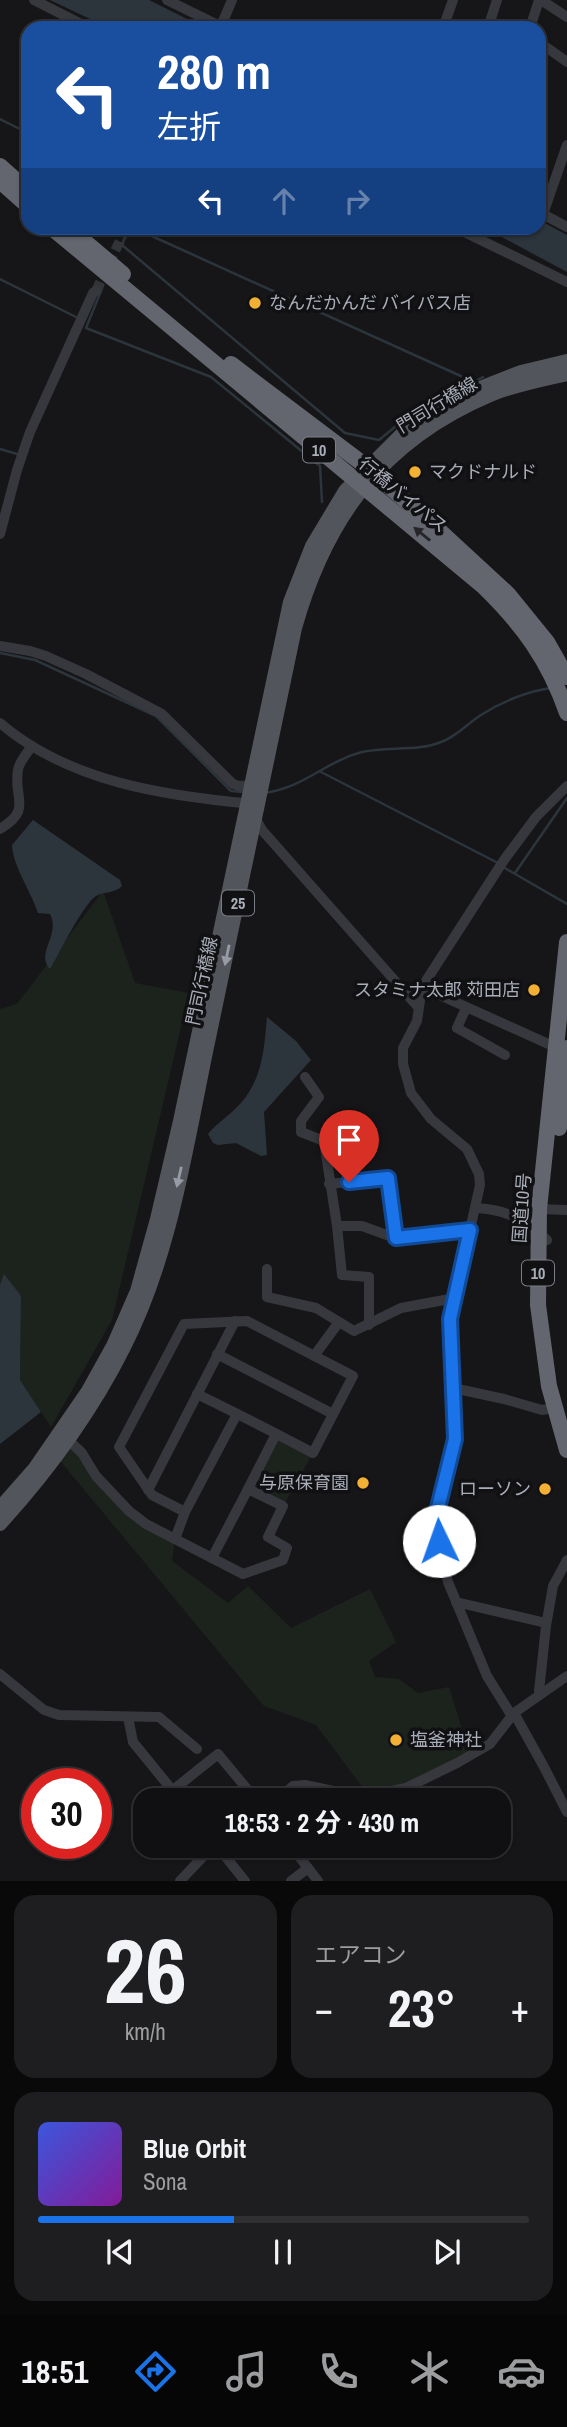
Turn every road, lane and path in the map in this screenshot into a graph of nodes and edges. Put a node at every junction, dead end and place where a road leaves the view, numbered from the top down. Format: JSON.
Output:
{"nodes":[{"id":1,"x":34,"y":0,"type":"edge"},
{"id":2,"x":167,"y":0,"type":"edge"},
{"id":3,"x":232,"y":0,"type":"edge"},
{"id":4,"x":453,"y":0,"type":"edge"},
{"id":5,"x":498,"y":0,"type":"edge"},
{"id":6,"x":540,"y":0,"type":"edge"},
{"id":7,"x":567,"y":17,"type":"edge"},
{"id":8,"x":75,"y":21,"type":"edge"},
{"id":9,"x":211,"y":21,"type":"edge"},
{"id":10,"x":225,"y":21,"type":"edge"},
{"id":11,"x":446,"y":21,"type":"edge"},
{"id":12,"x":490,"y":21,"type":"edge"},
{"id":13,"x":532,"y":21,"type":"edge"},
{"id":14,"x":546,"y":47,"type":"edge"},
{"id":15,"x":567,"y":62,"type":"edge"},
{"id":16,"x":567,"y":145,"type":"edge"},
{"id":17,"x":0,"y":166,"type":"edge"},
{"id":18,"x":0,"y":180,"type":"edge"},
{"id":19,"x":21,"y":185,"type":"edge"},
{"id":20,"x":21,"y":200,"type":"edge"},
{"id":21,"x":546,"y":200,"type":"edge"},
{"id":22,"x":546,"y":216,"type":"edge"},
{"id":23,"x":567,"y":227,"type":"edge"},
{"id":24,"x":60,"y":235,"type":"edge"},
{"id":25,"x":77,"y":235,"type":"edge"},
{"id":26,"x":470,"y":235,"type":"edge"},
{"id":27,"x":567,"y":282,"type":"edge"},
{"id":28,"x":96,"y":291,"type":"tunnel mouth"},
{"id":29,"x":567,"y":361,"type":"edge"},
{"id":30,"x":567,"y":374,"type":"edge"},
{"id":31,"x":371,"y":470,"type":"junction"},
{"id":32,"x":358,"y":483,"type":"junction"},
{"id":33,"x":0,"y":534,"type":"edge"},
{"id":34,"x":0,"y":646,"type":"edge"},
{"id":35,"x":567,"y":677,"type":"edge"},
{"id":36,"x":567,"y":713,"type":"edge"},
{"id":37,"x":0,"y":723,"type":"edge"},
{"id":38,"x":32,"y":746,"type":"junction"},
{"id":39,"x":256,"y":785,"type":"junction"},
{"id":40,"x":567,"y":786,"type":"edge"},
{"id":41,"x":253,"y":808,"type":"junction"},
{"id":42,"x":0,"y":829,"type":"edge"},
{"id":43,"x":567,"y":942,"type":"edge"},
{"id":44,"x":422,"y":987,"type":"junction"},
{"id":45,"x":418,"y":1007,"type":"junction"},
{"id":46,"x":466,"y":1008,"type":"junction"},
{"id":47,"x":561,"y":1048,"type":"edge"},
{"id":48,"x":505,"y":1055,"type":"dead end"},
{"id":49,"x":304,"y":1077,"type":"dead end"},
{"id":50,"x":560,"y":1093,"type":"edge"},
{"id":51,"x":329,"y":1184,"type":"junction"},
{"id":52,"x":476,"y":1208,"type":"junction"},
{"id":53,"x":544,"y":1209,"type":"junction"},
{"id":54,"x":567,"y":1210,"type":"edge"},
{"id":55,"x":337,"y":1226,"type":"junction"},
{"id":56,"x":470,"y":1230,"type":"junction"},
{"id":57,"x":542,"y":1235,"type":"junction"},
{"id":58,"x":396,"y":1238,"type":"junction"},
{"id":59,"x":267,"y":1269,"type":"dead end"},
{"id":60,"x":456,"y":1298,"type":"junction"},
{"id":61,"x":235,"y":1321,"type":"junction"},
{"id":62,"x":339,"y":1322,"type":"junction"},
{"id":63,"x":369,"y":1325,"type":"junction"},
{"id":64,"x":217,"y":1354,"type":"junction"},
{"id":65,"x":314,"y":1356,"type":"junction"},
{"id":66,"x":453,"y":1388,"type":"junction"},
{"id":67,"x":197,"y":1394,"type":"junction"},
{"id":68,"x":555,"y":1408,"type":"junction"},
{"id":69,"x":237,"y":1414,"type":"junction"},
{"id":70,"x":333,"y":1414,"type":"junction"},
{"id":71,"x":565,"y":1426,"type":"edge"},
{"id":72,"x":276,"y":1434,"type":"junction"},
{"id":73,"x":65,"y":1437,"type":"junction"},
{"id":74,"x":567,"y":1450,"type":"edge"},
{"id":75,"x":248,"y":1489,"type":"junction"},
{"id":76,"x":148,"y":1490,"type":"junction"},
{"id":77,"x":0,"y":1508,"type":"edge"},
{"id":78,"x":185,"y":1512,"type":"junction"},
{"id":79,"x":0,"y":1524,"type":"edge"},
{"id":80,"x":175,"y":1539,"type":"junction"},
{"id":81,"x":212,"y":1558,"type":"junction"},
{"id":82,"x":567,"y":1560,"type":"edge"},
{"id":83,"x":456,"y":1602,"type":"junction"},
{"id":84,"x":546,"y":1622,"type":"junction"},
{"id":85,"x":0,"y":1674,"type":"edge"},
{"id":86,"x":567,"y":1676,"type":"edge"},
{"id":87,"x":542,"y":1693,"type":"junction"},
{"id":88,"x":513,"y":1713,"type":"junction"},
{"id":89,"x":128,"y":1717,"type":"junction"},
{"id":90,"x":197,"y":1749,"type":"dead end"},
{"id":91,"x":171,"y":1788,"type":"edge"},
{"id":92,"x":176,"y":1788,"type":"edge"},
{"id":93,"x":246,"y":1788,"type":"edge"},
{"id":94,"x":291,"y":1788,"type":"edge"},
{"id":95,"x":319,"y":1788,"type":"edge"},
{"id":96,"x":402,"y":1788,"type":"edge"},
{"id":97,"x":567,"y":1812,"type":"edge"},
{"id":98,"x":203,"y":1858,"type":"edge"},
{"id":99,"x":225,"y":1858,"type":"edge"},
{"id":100,"x":300,"y":1858,"type":"edge"},
{"id":101,"x":308,"y":1868,"type":"junction"},
{"id":102,"x":180,"y":1881,"type":"edge"},
{"id":103,"x":244,"y":1881,"type":"edge"},
{"id":104,"x":291,"y":1881,"type":"edge"},
{"id":105,"x":318,"y":1881,"type":"edge"}],
"edges":[{"from":1,"to":8,"type":"street"},
{"from":2,"to":9,"type":"street"},
{"from":3,"to":10,"type":"street"},
{"from":4,"to":11,"type":"street"},
{"from":5,"to":12,"type":"street"},
{"from":6,"to":7,"type":"street"},
{"from":6,"to":13,"type":"street"},
{"from":14,"to":15,"type":"street"},
{"from":16,"to":21,"type":"street"},
{"from":17,"to":19,"type":"highway"},
{"from":18,"to":20,"type":"highway"},
{"from":22,"to":23,"type":"street"},
{"from":24,"to":32,"type":"highway","name":"行橋バイパス","number":"10"},
{"from":25,"to":31,"type":"highway","name":"行橋バイパス","number":"10"},
{"from":26,"to":27,"type":"street"},
{"from":28,"to":33,"type":"street"},
{"from":29,"to":31,"type":"main road","name":"門司行橋線","number":"25"},
{"from":30,"to":31,"type":"main road","name":"門司行橋線","number":"25"},
{"from":31,"to":32,"type":"main road","name":"門司行橋線","number":"25"},
{"from":31,"to":35,"type":"highway","name":"行橋バイパス","number":"10"},
{"from":36,"to":32,"type":"highway","name":"行橋バイパス","number":"10","one_way":true},
{"from":32,"to":39,"type":"main road","name":"門司行橋線","number":"25"},
{"from":34,"to":39,"type":"street"},
{"from":37,"to":38,"type":"street"},
{"from":38,"to":41,"type":"street"},
{"from":38,"to":42,"type":"street"},
{"from":39,"to":41,"type":"main road","name":"門司行橋線","number":"25"},
{"from":40,"to":44,"type":"street"},
{"from":41,"to":45,"type":"street"},
{"from":41,"to":73,"type":"main road","name":"門司行橋線","number":"25"},
{"from":43,"to":47,"type":"highway","number":"10"},
{"from":44,"to":45,"type":"street"},
{"from":44,"to":46,"type":"street"},
{"from":45,"to":52,"type":"street"},
{"from":46,"to":47,"type":"street"},
{"from":46,"to":48,"type":"street"},
{"from":47,"to":50,"type":"highway","number":"10"},
{"from":49,"to":51,"type":"street"},
{"from":50,"to":53,"type":"highway","name":"国道10号","number":"10"},
{"from":51,"to":55,"type":"street"},
{"from":51,"to":58,"type":"street"},
{"from":52,"to":56,"type":"street"},
{"from":52,"to":57,"type":"street"},
{"from":53,"to":54,"type":"street"},
{"from":53,"to":57,"type":"highway","name":"国道10号","number":"10"},
{"from":55,"to":58,"type":"street"},
{"from":55,"to":63,"type":"street"},
{"from":56,"to":58,"type":"street"},
{"from":56,"to":60,"type":"street"},
{"from":57,"to":68,"type":"highway","name":"国道10号","number":"10"},
{"from":57,"to":71,"type":"highway","name":"国道10号","number":"10"},
{"from":59,"to":62,"type":"street"},
{"from":60,"to":63,"type":"street"},
{"from":60,"to":66,"type":"street"},
{"from":61,"to":64,"type":"street"},
{"from":61,"to":65,"type":"street"},
{"from":61,"to":76,"type":"street"},
{"from":62,"to":63,"type":"street"},
{"from":62,"to":65,"type":"street"},
{"from":64,"to":67,"type":"street"},
{"from":64,"to":70,"type":"street"},
{"from":65,"to":70,"type":"street"},
{"from":66,"to":68,"type":"street"},
{"from":66,"to":83,"type":"street"},
{"from":67,"to":69,"type":"street"},
{"from":67,"to":76,"type":"street"},
{"from":68,"to":71,"type":"highway","name":"国道10号","number":"10"},
{"from":69,"to":72,"type":"street"},
{"from":69,"to":78,"type":"street"},
{"from":70,"to":72,"type":"street"},
{"from":71,"to":74,"type":"highway","name":"国道10号","number":"10"},
{"from":72,"to":75,"type":"street"},
{"from":73,"to":77,"type":"main road","name":"門司行橋線","number":"25"},
{"from":73,"to":79,"type":"main road","name":"門司行橋線","number":"25"},
{"from":73,"to":80,"type":"street"},
{"from":75,"to":81,"type":"street"},
{"from":75,"to":81,"type":"street"},
{"from":76,"to":78,"type":"street"},
{"from":78,"to":80,"type":"street"},
{"from":80,"to":81,"type":"street"},
{"from":82,"to":84,"type":"street"},
{"from":83,"to":84,"type":"street"},
{"from":83,"to":88,"type":"street"},
{"from":84,"to":87,"type":"street"},
{"from":85,"to":89,"type":"street"},
{"from":86,"to":87,"type":"street"},
{"from":87,"to":88,"type":"street"},
{"from":88,"to":96,"type":"street"},
{"from":88,"to":97,"type":"street"},
{"from":89,"to":90,"type":"street"},
{"from":89,"to":91,"type":"street"},
{"from":92,"to":93,"type":"street"},
{"from":94,"to":95,"type":"street"},
{"from":98,"to":102,"type":"street"},
{"from":99,"to":103,"type":"street"},
{"from":100,"to":101,"type":"street"},
{"from":101,"to":104,"type":"street"},
{"from":101,"to":105,"type":"street"}]}
